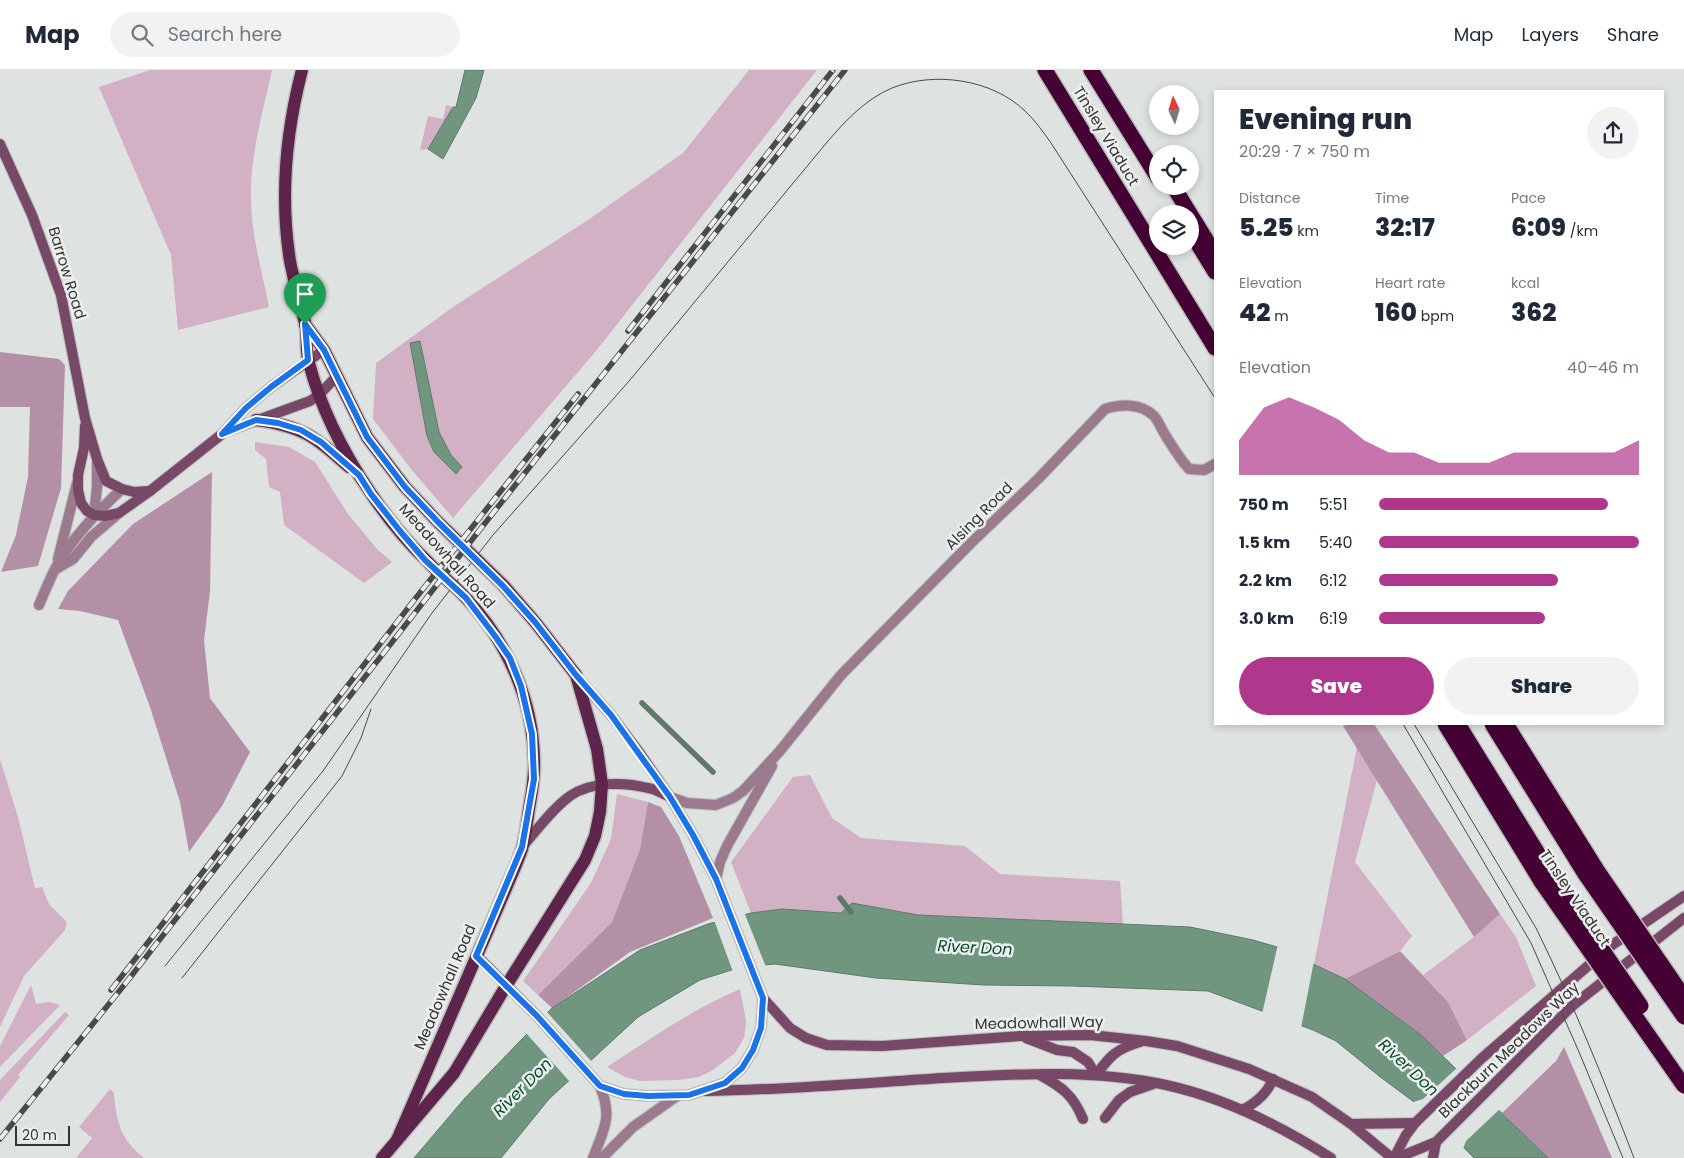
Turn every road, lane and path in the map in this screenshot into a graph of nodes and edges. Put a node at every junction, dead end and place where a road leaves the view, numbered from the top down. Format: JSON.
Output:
{"nodes":[{"id":1,"x":302,"y":70,"type":"edge"},
{"id":2,"x":1045,"y":70,"type":"edge"},
{"id":3,"x":1056,"y":70,"type":"edge"},
{"id":4,"x":1091,"y":70,"type":"edge"},
{"id":5,"x":1102,"y":70,"type":"edge"},
{"id":6,"x":0,"y":144,"type":"edge"},
{"id":7,"x":1149,"y":146,"type":"edge"},
{"id":8,"x":1149,"y":163,"type":"edge"},
{"id":9,"x":1179,"y":195,"type":"edge"},
{"id":10,"x":1149,"y":221,"type":"edge"},
{"id":11,"x":1199,"y":246,"type":"edge"},
{"id":12,"x":1214,"y":252,"type":"edge"},
{"id":13,"x":1169,"y":255,"type":"edge"},
{"id":14,"x":1214,"y":270,"type":"edge"},
{"id":15,"x":305,"y":324,"type":"junction"},
{"id":16,"x":1214,"y":328,"type":"edge"},
{"id":17,"x":1214,"y":346,"type":"edge"},
{"id":18,"x":324,"y":350,"type":"junction"},
{"id":19,"x":308,"y":360,"type":"junction"},
{"id":20,"x":336,"y":377,"type":"junction"},
{"id":21,"x":319,"y":395,"type":"junction"},
{"id":22,"x":85,"y":418,"type":"junction"},
{"id":23,"x":256,"y":420,"type":"junction"},
{"id":24,"x":222,"y":434,"type":"junction"},
{"id":25,"x":97,"y":459,"type":"junction"},
{"id":26,"x":1214,"y":465,"type":"edge"},
{"id":27,"x":359,"y":475,"type":"junction"},
{"id":28,"x":78,"y":476,"type":"junction"},
{"id":29,"x":122,"y":489,"type":"junction"},
{"id":30,"x":150,"y":491,"type":"junction"},
{"id":31,"x":119,"y":513,"type":"junction"},
{"id":32,"x":94,"y":515,"type":"junction"},
{"id":33,"x":91,"y":537,"type":"junction"},
{"id":34,"x":55,"y":569,"type":"junction"},
{"id":35,"x":39,"y":605,"type":"dead end"},
{"id":36,"x":576,"y":675,"type":"junction"},
{"id":37,"x":1446,"y":725,"type":"edge"},
{"id":38,"x":1459,"y":725,"type":"edge"},
{"id":39,"x":1493,"y":725,"type":"edge"},
{"id":40,"x":1507,"y":725,"type":"edge"},
{"id":41,"x":779,"y":752,"type":"junction"},
{"id":42,"x":602,"y":784,"type":"junction"},
{"id":43,"x":670,"y":797,"type":"junction"},
{"id":44,"x":522,"y":847,"type":"junction"},
{"id":45,"x":716,"y":879,"type":"junction"},
{"id":46,"x":1684,"y":896,"type":"edge"},
{"id":47,"x":1684,"y":918,"type":"edge"},
{"id":48,"x":476,"y":956,"type":"junction"},
{"id":49,"x":506,"y":986,"type":"junction"},
{"id":50,"x":1684,"y":997,"type":"edge"},
{"id":51,"x":763,"y":998,"type":"junction"},
{"id":52,"x":1684,"y":1017,"type":"edge"},
{"id":53,"x":1020,"y":1036,"type":"junction"},
{"id":54,"x":1146,"y":1041,"type":"junction"},
{"id":55,"x":1684,"y":1070,"type":"edge"},
{"id":56,"x":1037,"y":1073,"type":"junction"},
{"id":57,"x":1096,"y":1075,"type":"junction"},
{"id":58,"x":1273,"y":1079,"type":"junction"},
{"id":59,"x":1157,"y":1083,"type":"junction"},
{"id":60,"x":600,"y":1086,"type":"junction"},
{"id":61,"x":1684,"y":1086,"type":"edge"},
{"id":62,"x":705,"y":1091,"type":"junction"},
{"id":63,"x":677,"y":1096,"type":"junction"},
{"id":64,"x":1242,"y":1110,"type":"junction"},
{"id":65,"x":1105,"y":1118,"type":"dead end"},
{"id":66,"x":1083,"y":1119,"type":"dead end"},
{"id":67,"x":1415,"y":1123,"type":"junction"},
{"id":68,"x":1351,"y":1124,"type":"junction"},
{"id":69,"x":397,"y":1140,"type":"junction"},
{"id":70,"x":1436,"y":1142,"type":"junction"},
{"id":71,"x":382,"y":1158,"type":"edge"},
{"id":72,"x":593,"y":1158,"type":"edge"},
{"id":73,"x":602,"y":1158,"type":"edge"},
{"id":74,"x":1331,"y":1158,"type":"edge"},
{"id":75,"x":1395,"y":1158,"type":"edge"},
{"id":76,"x":1433,"y":1158,"type":"edge"}],
"edges":[{"from":1,"to":15,"type":"main road","name":"Meadowhall Road"},
{"from":2,"to":17,"type":"highway","name":"Tinsley Viaduct"},
{"from":3,"to":10,"type":"highway","name":"Tinsley Viaduct"},
{"from":4,"to":8,"type":"highway","name":"Tinsley Viaduct"},
{"from":5,"to":7,"type":"highway","name":"Tinsley Viaduct"},
{"from":6,"to":22,"type":"street","name":"Barrow Road"},
{"from":9,"to":12,"type":"highway"},
{"from":11,"to":14,"type":"highway"},
{"from":13,"to":16,"type":"highway"},
{"from":15,"to":18,"type":"main road","name":"Meadowhall Road"},
{"from":15,"to":19,"type":"main road","name":"Meadowhall Road"},
{"from":18,"to":19,"type":"street"},
{"from":18,"to":20,"type":"main road","name":"Meadowhall Road"},
{"from":19,"to":21,"type":"main road","name":"Meadowhall Road"},
{"from":19,"to":24,"type":"street"},
{"from":20,"to":21,"type":"street"},
{"from":20,"to":36,"type":"main road","name":"Meadowhall Road"},
{"from":21,"to":23,"type":"street"},
{"from":21,"to":27,"type":"main road","name":"Meadowhall Road"},
{"from":22,"to":25,"type":"street","name":"Barrow Road"},
{"from":22,"to":28,"type":"street","name":"Barrow Road"},
{"from":23,"to":24,"type":"street"},
{"from":23,"to":27,"type":"main road"},
{"from":24,"to":30,"type":"street"},
{"from":25,"to":29,"type":"street","name":"Barrow Road"},
{"from":25,"to":32,"type":"street"},
{"from":26,"to":41,"type":"street","name":"Alsing Road"},
{"from":27,"to":44,"type":"main road","name":"Meadowhall Road"},
{"from":28,"to":32,"type":"street","name":"Barrow Road"},
{"from":28,"to":34,"type":"street"},
{"from":29,"to":30,"type":"street"},
{"from":29,"to":32,"type":"street"},
{"from":30,"to":31,"type":"street"},
{"from":31,"to":32,"type":"street"},
{"from":31,"to":33,"type":"street"},
{"from":32,"to":33,"type":"street"},
{"from":32,"to":34,"type":"street"},
{"from":33,"to":34,"type":"street"},
{"from":34,"to":35,"type":"street"},
{"from":36,"to":42,"type":"main road","name":"Meadowhall Road"},
{"from":36,"to":43,"type":"street","name":"Meadowhall Road"},
{"from":37,"to":61,"type":"highway","name":"Tinsley Viaduct","bridge":true},
{"from":38,"to":55,"type":"highway","name":"Tinsley Viaduct","bridge":true},
{"from":39,"to":52,"type":"highway","name":"Tinsley Viaduct","bridge":true},
{"from":40,"to":50,"type":"highway","bridge":true},
{"from":41,"to":43,"type":"street","name":"Alsing Road"},
{"from":41,"to":45,"type":"street","name":"Alsing Road"},
{"from":42,"to":43,"type":"street","name":"Meadowhall Road"},
{"from":42,"to":44,"type":"street","name":"Meadowhall Road"},
{"from":42,"to":49,"type":"main road","name":"Meadowhall Road"},
{"from":43,"to":45,"type":"street","name":"Meadowhall Way"},
{"from":44,"to":48,"type":"main road","name":"Meadowhall Road"},
{"from":45,"to":51,"type":"street","name":"Meadowhall Way"},
{"from":46,"to":67,"type":"street","name":"Blackburn Meadows Way"},
{"from":47,"to":70,"type":"street","name":"Blackburn Meadows Way"},
{"from":48,"to":49,"type":"street","name":"Meadowhall Way"},
{"from":48,"to":69,"type":"main road","name":"Meadowhall Road"},
{"from":49,"to":60,"type":"street","name":"Meadowhall Way"},
{"from":49,"to":69,"type":"main road","name":"Meadowhall Road"},
{"from":51,"to":53,"type":"street","name":"Meadowhall Way"},
{"from":51,"to":62,"type":"street","name":"Meadowhall Way"},
{"from":53,"to":54,"type":"street","name":"Meadowhall Way"},
{"from":53,"to":57,"type":"street"},
{"from":54,"to":57,"type":"street"},
{"from":54,"to":58,"type":"street","name":"Meadowhall Way"},
{"from":56,"to":57,"type":"street","name":"Meadowhall Way"},
{"from":56,"to":62,"type":"street","name":"Meadowhall Way"},
{"from":56,"to":66,"type":"street"},
{"from":57,"to":59,"type":"street","name":"Meadowhall Way"},
{"from":58,"to":64,"type":"street"},
{"from":58,"to":68,"type":"street","name":"Meadowhall Way"},
{"from":59,"to":64,"type":"street","name":"Meadowhall Way"},
{"from":59,"to":65,"type":"street"},
{"from":60,"to":63,"type":"street","name":"Meadowhall Way"},
{"from":60,"to":72,"type":"street"},
{"from":62,"to":63,"type":"street","name":"Meadowhall Way"},
{"from":63,"to":73,"type":"street"},
{"from":64,"to":74,"type":"street","name":"Meadowhall Way"},
{"from":67,"to":68,"type":"street"},
{"from":67,"to":75,"type":"street","name":"Blackburn Meadows Way"},
{"from":68,"to":75,"type":"street","name":"Meadowhall Way"},
{"from":69,"to":71,"type":"main road","name":"Meadowhall Road"},
{"from":70,"to":75,"type":"street","name":"Blackburn Meadows Way"},
{"from":70,"to":76,"type":"street"}]}
